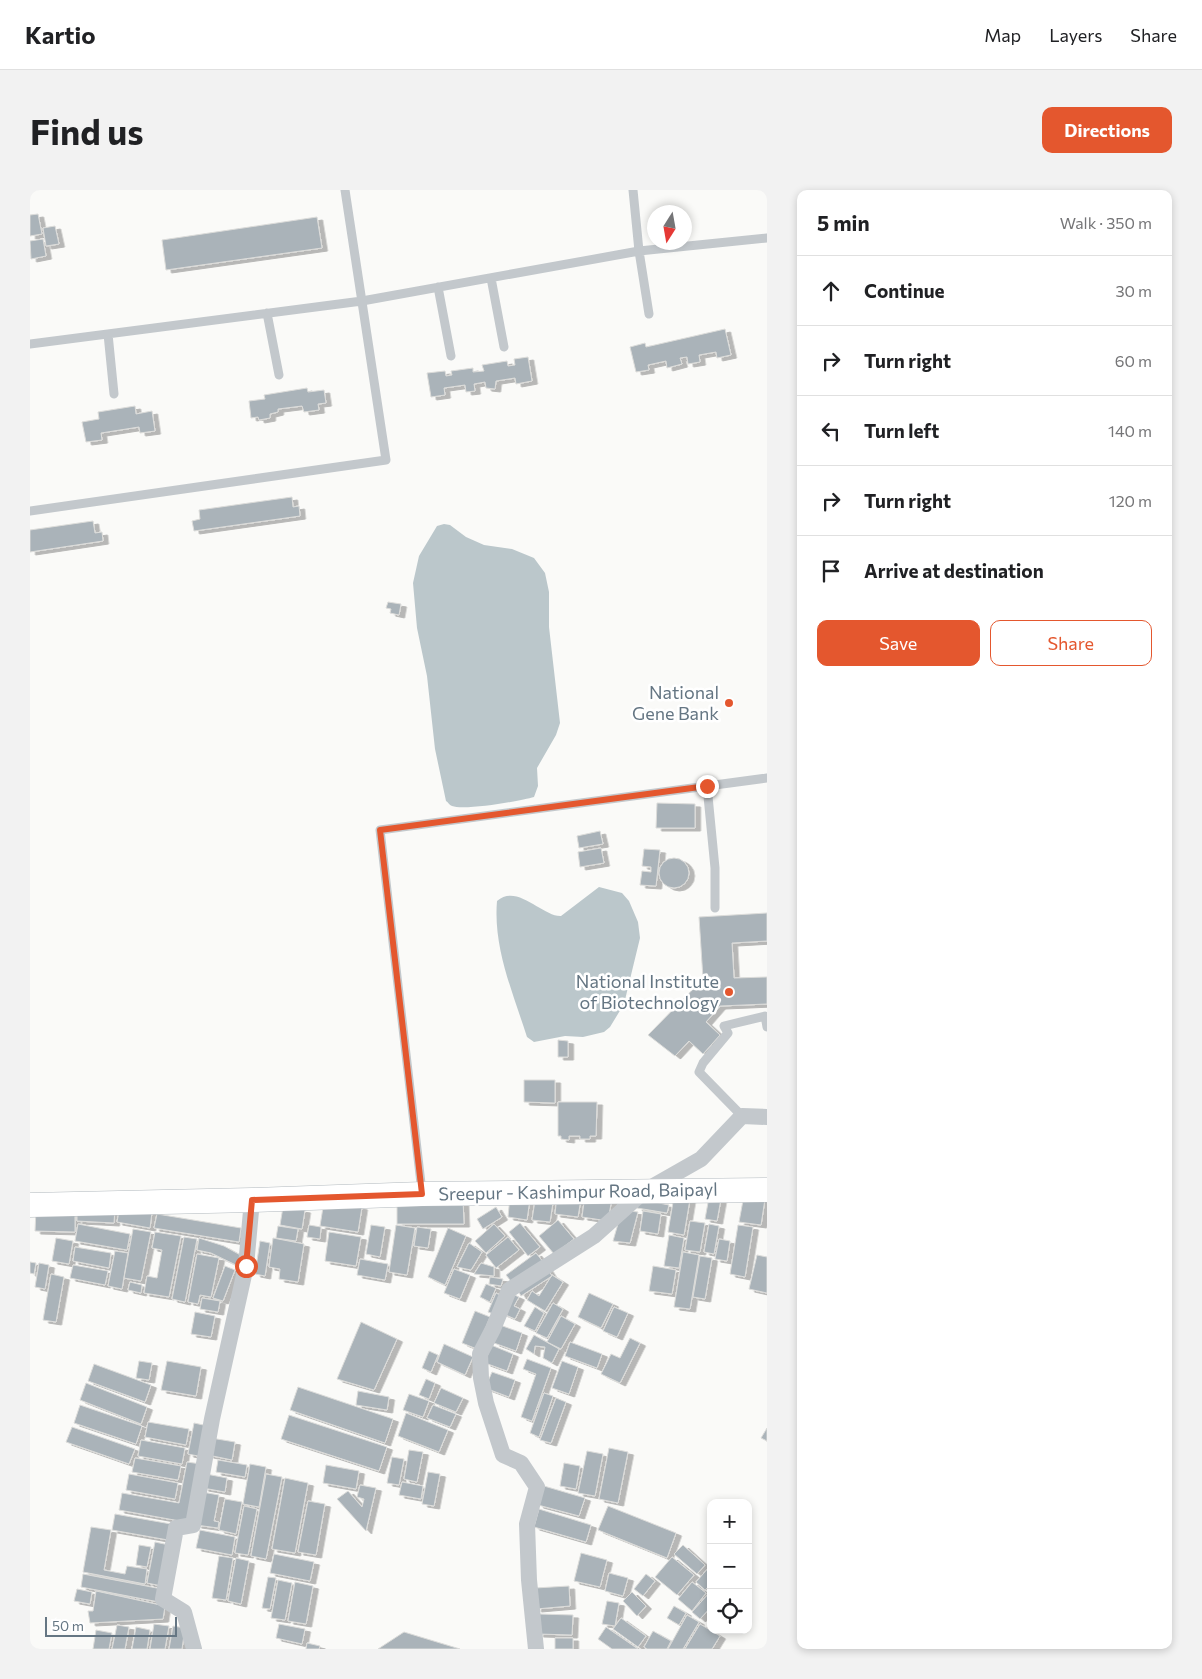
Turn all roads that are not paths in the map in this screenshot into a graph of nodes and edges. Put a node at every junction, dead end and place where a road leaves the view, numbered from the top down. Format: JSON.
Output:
{"nodes":[{"id":1,"x":345,"y":190,"type":"edge"},
{"id":2,"x":633,"y":190,"type":"edge"},
{"id":3,"x":767,"y":238,"type":"edge"},
{"id":4,"x":639,"y":251,"type":"junction"},
{"id":5,"x":491,"y":278,"type":"junction"},
{"id":6,"x":438,"y":288,"type":"junction"},
{"id":7,"x":362,"y":301,"type":"junction"},
{"id":8,"x":267,"y":313,"type":"junction"},
{"id":9,"x":649,"y":314,"type":"dead end"},
{"id":10,"x":108,"y":334,"type":"junction"},
{"id":11,"x":30,"y":344,"type":"edge"},
{"id":12,"x":504,"y":347,"type":"dead end"},
{"id":13,"x":451,"y":356,"type":"dead end"},
{"id":14,"x":279,"y":376,"type":"dead end"},
{"id":15,"x":114,"y":394,"type":"dead end"},
{"id":16,"x":30,"y":510,"type":"edge"},
{"id":17,"x":767,"y":778,"type":"edge"},
{"id":18,"x":707,"y":786,"type":"junction"},
{"id":19,"x":716,"y":908,"type":"dead end"},
{"id":20,"x":767,"y":1027,"type":"edge"},
{"id":21,"x":742,"y":1116,"type":"junction"},
{"id":22,"x":767,"y":1117,"type":"edge"},
{"id":23,"x":767,"y":1190,"type":"edge"},
{"id":24,"x":643,"y":1192,"type":"junction"},
{"id":25,"x":422,"y":1194,"type":"junction"},
{"id":26,"x":252,"y":1200,"type":"junction"},
{"id":27,"x":30,"y":1205,"type":"edge"},
{"id":28,"x":194,"y":1649,"type":"edge"},
{"id":29,"x":536,"y":1649,"type":"edge"}],
"edges":[{"from":1,"to":7,"type":"lane"},
{"from":2,"to":4,"type":"lane"},
{"from":3,"to":4,"type":"lane"},
{"from":4,"to":5,"type":"lane"},
{"from":4,"to":9,"type":"lane"},
{"from":5,"to":6,"type":"lane"},
{"from":5,"to":12,"type":"lane"},
{"from":6,"to":7,"type":"lane"},
{"from":6,"to":13,"type":"lane"},
{"from":7,"to":8,"type":"lane"},
{"from":7,"to":16,"type":"lane"},
{"from":8,"to":10,"type":"lane"},
{"from":8,"to":14,"type":"lane"},
{"from":10,"to":11,"type":"lane"},
{"from":10,"to":15,"type":"lane"},
{"from":17,"to":18,"type":"lane"},
{"from":18,"to":19,"type":"lane"},
{"from":18,"to":25,"type":"lane"},
{"from":20,"to":21,"type":"lane"},
{"from":21,"to":22,"type":"street"},
{"from":21,"to":24,"type":"street"},
{"from":23,"to":24,"type":"street","name":"Sreepur - Kashimpur Road, Baipayl"},
{"from":24,"to":25,"type":"street","name":"Sreepur - Kashimpur Road, Baipayl"},
{"from":24,"to":29,"type":"street"},
{"from":25,"to":26,"type":"street","name":"Sreepur - Kashimpur Road, Baipayl"},
{"from":26,"to":27,"type":"street","name":"Sreepur - Kashimpur Road, Baipayl"},
{"from":26,"to":28,"type":"street"}]}
